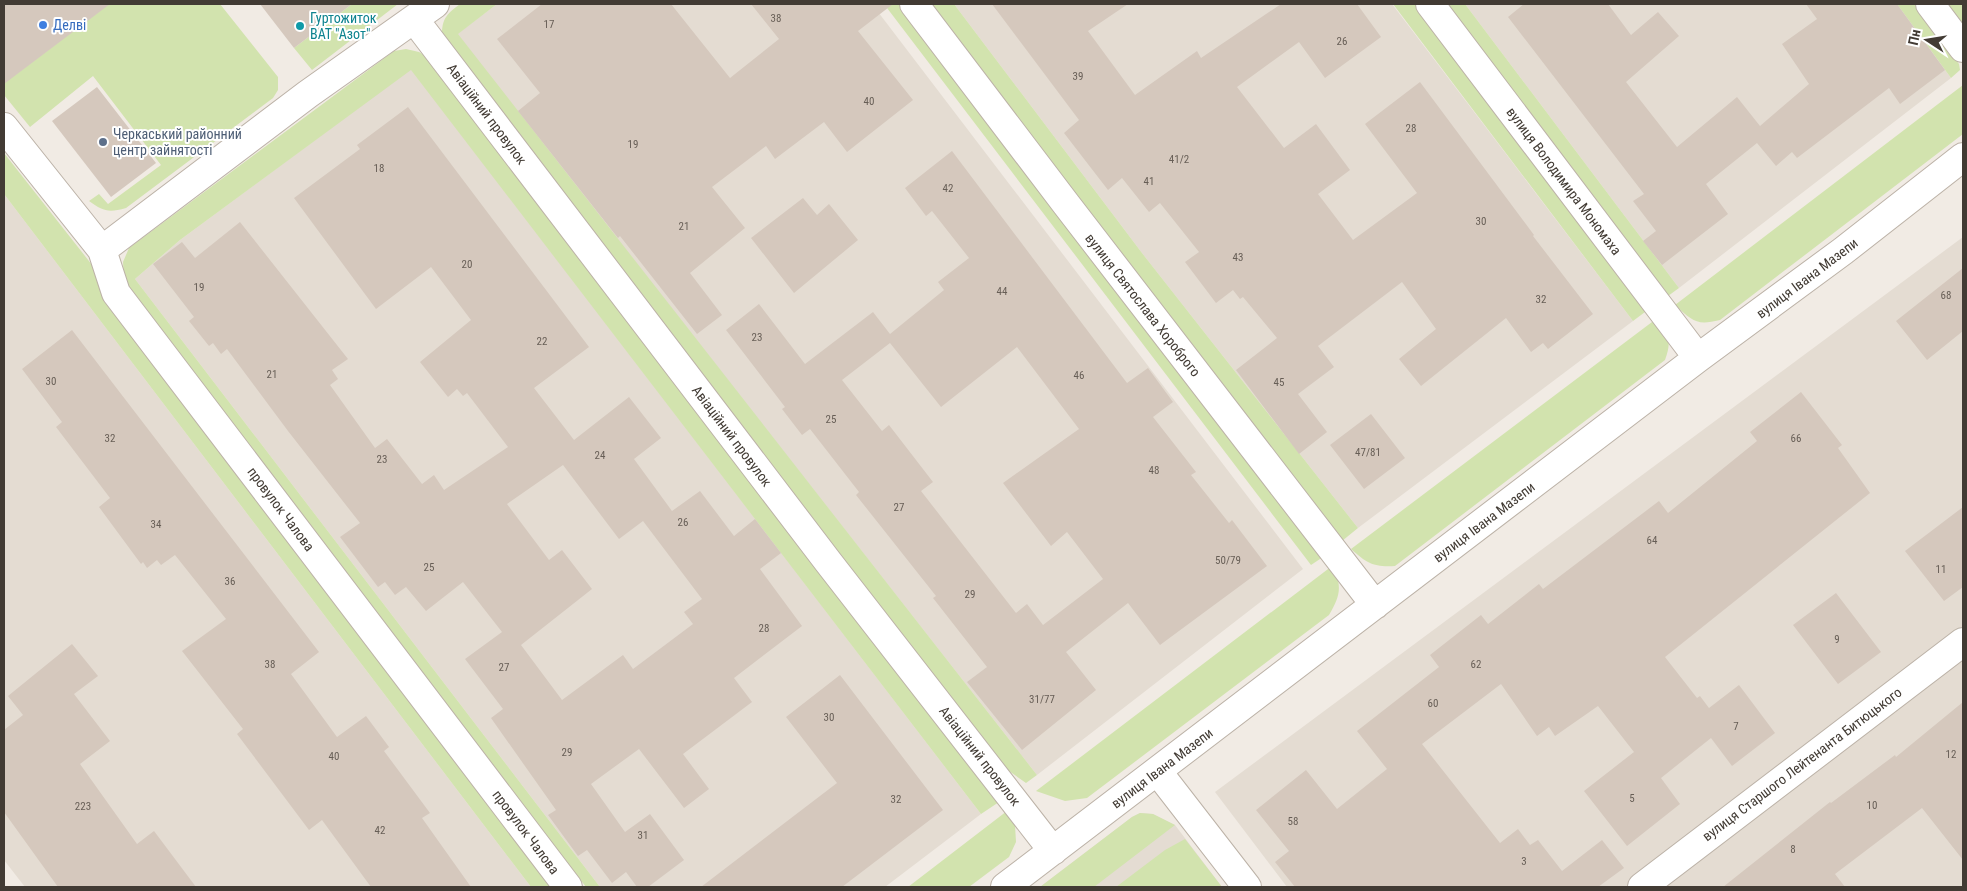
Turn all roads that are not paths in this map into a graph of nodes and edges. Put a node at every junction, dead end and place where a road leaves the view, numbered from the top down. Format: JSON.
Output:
{"nodes":[{"id":1,"x":914,"y":4,"type":"edge"},
{"id":2,"x":1430,"y":4,"type":"edge"},
{"id":3,"x":1930,"y":4,"type":"edge"},
{"id":4,"x":424,"y":11,"type":"edge"},
{"id":5,"x":1963,"y":48,"type":"edge"},
{"id":6,"x":4,"y":127,"type":"edge"},
{"id":7,"x":1963,"y":157,"type":"edge"},
{"id":8,"x":102,"y":250,"type":"junction"},
{"id":9,"x":1698,"y":358,"type":"junction"},
{"id":10,"x":1374,"y":605,"type":"junction"},
{"id":11,"x":1963,"y":642,"type":"edge"},
{"id":12,"x":1158,"y":772,"type":"junction"},
{"id":13,"x":1053,"y":851,"type":"junction"},
{"id":14,"x":568,"y":887,"type":"edge"},
{"id":15,"x":1005,"y":887,"type":"edge"},
{"id":16,"x":1247,"y":887,"type":"edge"},
{"id":17,"x":1642,"y":887,"type":"edge"}],
"edges":[{"from":1,"to":10,"type":"street","name":"вулиця Святослава Хороброго"},
{"from":2,"to":9,"type":"street","name":"вулиця Володимира Мономаха"},
{"from":3,"to":5,"type":"street"},
{"from":4,"to":8,"type":"street"},
{"from":4,"to":13,"type":"street","name":"Авіаційний провулок"},
{"from":6,"to":8,"type":"street","name":"провулок Чалова"},
{"from":7,"to":9,"type":"street","name":"вулиця Івана Мазепи"},
{"from":8,"to":14,"type":"street","name":"провулок Чалова"},
{"from":9,"to":10,"type":"street","name":"вулиця Івана Мазепи"},
{"from":10,"to":12,"type":"street","name":"вулиця Івана Мазепи"},
{"from":11,"to":17,"type":"street","name":"вулиця Старшого Лейтенанта Битюцького"},
{"from":12,"to":13,"type":"street","name":"вулиця Івана Мазепи"},
{"from":12,"to":16,"type":"street"},
{"from":13,"to":15,"type":"street","name":"вулиця Івана Мазепи"}]}
